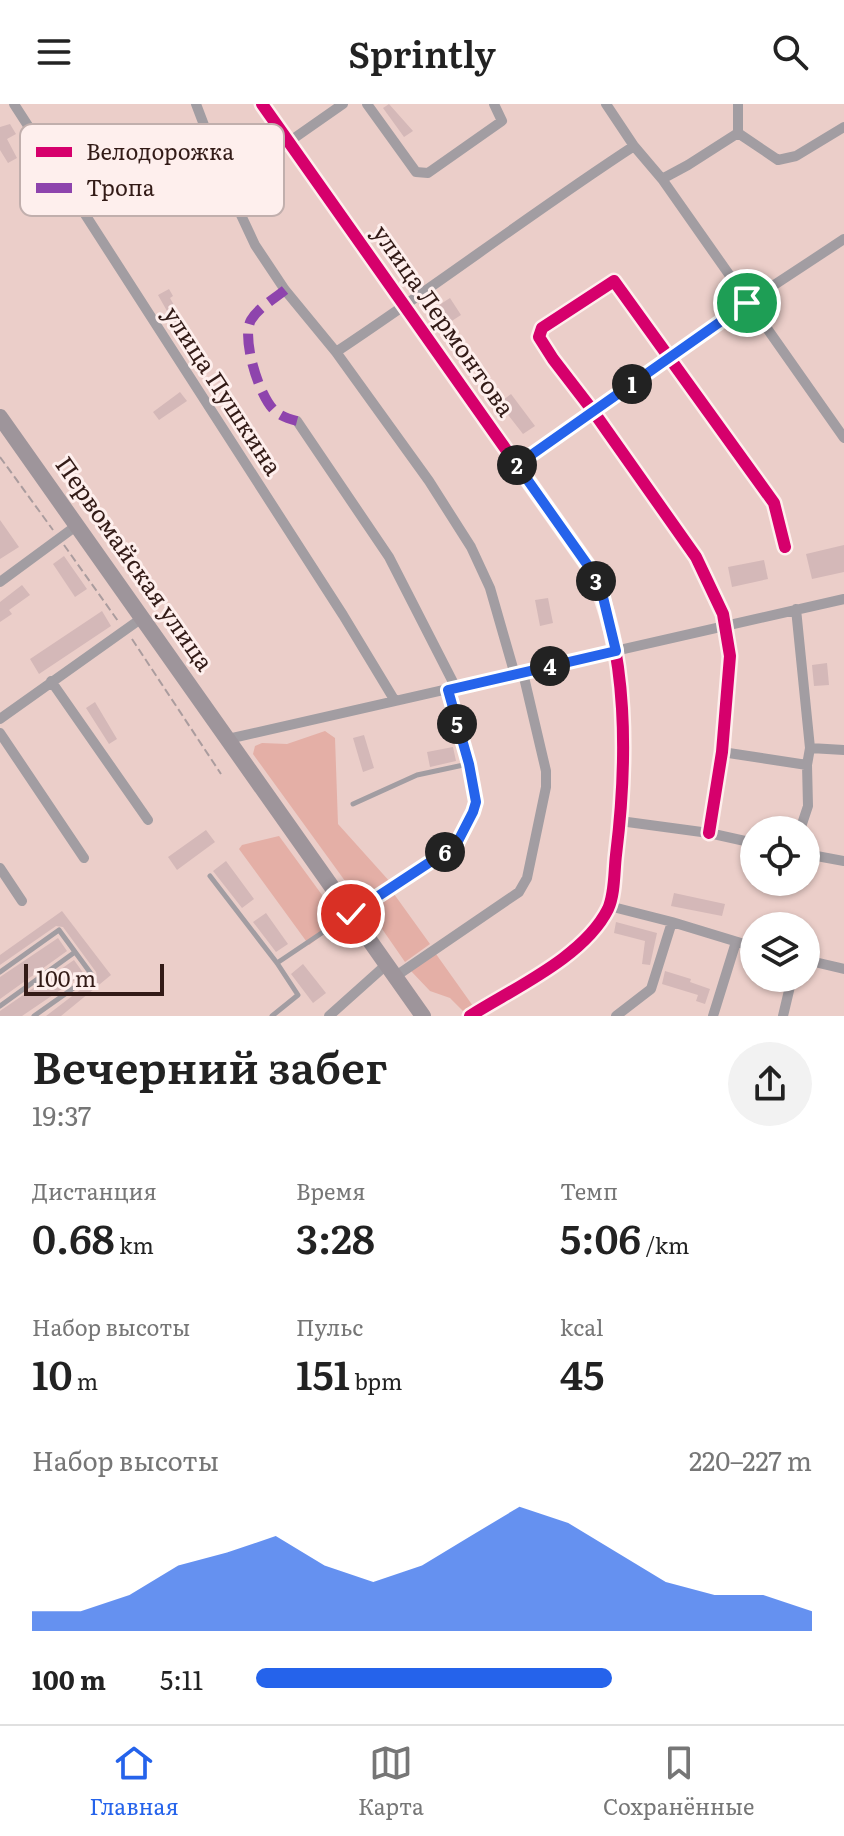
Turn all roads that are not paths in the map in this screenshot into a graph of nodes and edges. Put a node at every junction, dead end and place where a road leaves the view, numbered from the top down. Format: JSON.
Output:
{"nodes":[{"id":1,"x":14,"y":104,"type":"edge"},
{"id":2,"x":196,"y":104,"type":"edge"},
{"id":3,"x":262,"y":104,"type":"edge"},
{"id":4,"x":343,"y":104,"type":"edge"},
{"id":5,"x":367,"y":104,"type":"edge"},
{"id":6,"x":494,"y":104,"type":"edge"},
{"id":7,"x":606,"y":104,"type":"edge"},
{"id":8,"x":738,"y":104,"type":"edge"},
{"id":9,"x":27,"y":124,"type":"edge"},
{"id":10,"x":204,"y":124,"type":"edge"},
{"id":11,"x":277,"y":124,"type":"edge"},
{"id":12,"x":844,"y":127,"type":"edge"},
{"id":13,"x":284,"y":133,"type":"edge"},
{"id":14,"x":738,"y":133,"type":"junction"},
{"id":15,"x":290,"y":141,"type":"junction"},
{"id":16,"x":634,"y":146,"type":"junction"},
{"id":17,"x":662,"y":179,"type":"junction"},
{"id":18,"x":86,"y":216,"type":"edge"},
{"id":19,"x":241,"y":216,"type":"edge"},
{"id":20,"x":844,"y":239,"type":"edge"},
{"id":21,"x":747,"y":303,"type":"junction"},
{"id":22,"x":406,"y":306,"type":"junction"},
{"id":23,"x":336,"y":352,"type":"junction"},
{"id":24,"x":669,"y":359,"type":"junction"},
{"id":25,"x":593,"y":411,"type":"junction"},
{"id":26,"x":0,"y":417,"type":"edge"},
{"id":27,"x":297,"y":421,"type":"dead end"},
{"id":28,"x":844,"y":438,"type":"edge"},
{"id":29,"x":517,"y":465,"type":"junction"},
{"id":30,"x":76,"y":526,"type":"junction"},
{"id":31,"x":785,"y":547,"type":"dead end"},
{"id":32,"x":0,"y":582,"type":"edge"},
{"id":33,"x":844,"y":599,"type":"edge"},
{"id":34,"x":796,"y":609,"type":"junction"},
{"id":35,"x":142,"y":618,"type":"junction"},
{"id":36,"x":726,"y":627,"type":"junction"},
{"id":37,"x":616,"y":651,"type":"junction"},
{"id":38,"x":519,"y":674,"type":"junction"},
{"id":39,"x":51,"y":681,"type":"junction"},
{"id":40,"x":452,"y":689,"type":"junction"},
{"id":41,"x":395,"y":701,"type":"junction"},
{"id":42,"x":0,"y":719,"type":"edge"},
{"id":43,"x":0,"y":733,"type":"edge"},
{"id":44,"x":228,"y":739,"type":"junction"},
{"id":45,"x":810,"y":748,"type":"junction"},
{"id":46,"x":844,"y":750,"type":"edge"},
{"id":47,"x":722,"y":752,"type":"junction"},
{"id":48,"x":469,"y":764,"type":"junction"},
{"id":49,"x":807,"y":765,"type":"junction"},
{"id":50,"x":353,"y":804,"type":"dead end"},
{"id":51,"x":805,"y":816,"type":"edge"},
{"id":52,"x":148,"y":820,"type":"dead end"},
{"id":53,"x":620,"y":821,"type":"junction"},
{"id":54,"x":709,"y":833,"type":"junction"},
{"id":55,"x":740,"y":840,"type":"edge"},
{"id":56,"x":820,"y":857,"type":"edge"},
{"id":57,"x":84,"y":858,"type":"dead end"},
{"id":58,"x":844,"y":861,"type":"edge"},
{"id":59,"x":0,"y":868,"type":"edge"},
{"id":60,"x":210,"y":876,"type":"dead end"},
{"id":61,"x":22,"y":901,"type":"dead end"},
{"id":62,"x":609,"y":906,"type":"junction"},
{"id":63,"x":351,"y":914,"type":"junction"},
{"id":64,"x":672,"y":922,"type":"junction"},
{"id":65,"x":736,"y":942,"type":"junction"},
{"id":66,"x":740,"y":943,"type":"edge"},
{"id":67,"x":75,"y":952,"type":"junction"},
{"id":68,"x":277,"y":963,"type":"junction"},
{"id":69,"x":820,"y":963,"type":"edge"},
{"id":70,"x":844,"y":969,"type":"edge"},
{"id":71,"x":391,"y":971,"type":"junction"},
{"id":72,"x":0,"y":972,"type":"edge"},
{"id":73,"x":789,"y":992,"type":"edge"},
{"id":74,"x":0,"y":1006,"type":"edge"},
{"id":75,"x":34,"y":1016,"type":"edge"},
{"id":76,"x":272,"y":1016,"type":"edge"},
{"id":77,"x":329,"y":1016,"type":"edge"},
{"id":78,"x":423,"y":1016,"type":"edge"},
{"id":79,"x":470,"y":1016,"type":"edge"},
{"id":80,"x":616,"y":1016,"type":"edge"},
{"id":81,"x":713,"y":1016,"type":"edge"},
{"id":82,"x":783,"y":1016,"type":"edge"}],
"edges":[{"from":1,"to":9,"type":"street","name":"улица Пушкина"},
{"from":2,"to":10,"type":"street"},
{"from":3,"to":11,"type":"street","name":"улица Лермонтова"},
{"from":4,"to":15,"type":"street"},
{"from":5,"to":6,"type":"street"},
{"from":7,"to":16,"type":"street"},
{"from":8,"to":14,"type":"street"},
{"from":12,"to":14,"type":"street"},
{"from":13,"to":15,"type":"street","name":"улица Лермонтова"},
{"from":14,"to":17,"type":"street"},
{"from":15,"to":22,"type":"street","name":"улица Лермонтова"},
{"from":16,"to":17,"type":"street"},
{"from":16,"to":22,"type":"street"},
{"from":17,"to":21,"type":"street"},
{"from":18,"to":41,"type":"street","name":"улица Пушкина"},
{"from":19,"to":23,"type":"street"},
{"from":20,"to":21,"type":"street"},
{"from":21,"to":24,"type":"street"},
{"from":21,"to":28,"type":"street"},
{"from":22,"to":23,"type":"street"},
{"from":22,"to":29,"type":"street","name":"улица Лермонтова"},
{"from":23,"to":38,"type":"street"},
{"from":24,"to":25,"type":"street"},
{"from":24,"to":25,"type":"street"},
{"from":24,"to":31,"type":"street"},
{"from":25,"to":29,"type":"street"},
{"from":25,"to":36,"type":"street"},
{"from":26,"to":30,"type":"main road","name":"Первомайская улица"},
{"from":27,"to":40,"type":"street"},
{"from":29,"to":37,"type":"street","name":"улица Лермонтова"},
{"from":30,"to":32,"type":"street"},
{"from":30,"to":35,"type":"main road","name":"Первомайская улица"},
{"from":33,"to":34,"type":"street"},
{"from":34,"to":36,"type":"street"},
{"from":34,"to":45,"type":"street"},
{"from":35,"to":39,"type":"street"},
{"from":35,"to":44,"type":"main road","name":"Первомайская улица"},
{"from":36,"to":37,"type":"street"},
{"from":36,"to":47,"type":"street"},
{"from":37,"to":38,"type":"street"},
{"from":37,"to":53,"type":"street","name":"улица Лермонтова"},
{"from":38,"to":40,"type":"street"},
{"from":38,"to":71,"type":"street"},
{"from":39,"to":42,"type":"street"},
{"from":39,"to":52,"type":"street"},
{"from":40,"to":41,"type":"street"},
{"from":40,"to":48,"type":"street"},
{"from":41,"to":44,"type":"street"},
{"from":43,"to":57,"type":"street"},
{"from":44,"to":63,"type":"main road","name":"Первомайская улица"},
{"from":45,"to":46,"type":"street"},
{"from":45,"to":49,"type":"street"},
{"from":47,"to":49,"type":"street"},
{"from":47,"to":54,"type":"street"},
{"from":48,"to":50,"type":"lane"},
{"from":48,"to":63,"type":"street"},
{"from":49,"to":51,"type":"street"},
{"from":53,"to":54,"type":"street"},
{"from":53,"to":62,"type":"street","name":"улица Лермонтова"},
{"from":54,"to":55,"type":"street"},
{"from":56,"to":58,"type":"street"},
{"from":59,"to":61,"type":"street"},
{"from":60,"to":68,"type":"lane"},
{"from":62,"to":64,"type":"street"},
{"from":62,"to":79,"type":"street","name":"улица Лермонтова"},
{"from":63,"to":68,"type":"lane"},
{"from":63,"to":71,"type":"main road","name":"Первомайская улица"},
{"from":64,"to":65,"type":"street"},
{"from":64,"to":80,"type":"street"},
{"from":65,"to":66,"type":"street"},
{"from":65,"to":81,"type":"street"},
{"from":67,"to":72,"type":"lane"},
{"from":67,"to":74,"type":"lane"},
{"from":67,"to":75,"type":"lane"},
{"from":68,"to":76,"type":"lane"},
{"from":69,"to":70,"type":"street"},
{"from":71,"to":77,"type":"street"},
{"from":71,"to":78,"type":"main road","name":"Первомайская улица"},
{"from":73,"to":82,"type":"street"}]}
